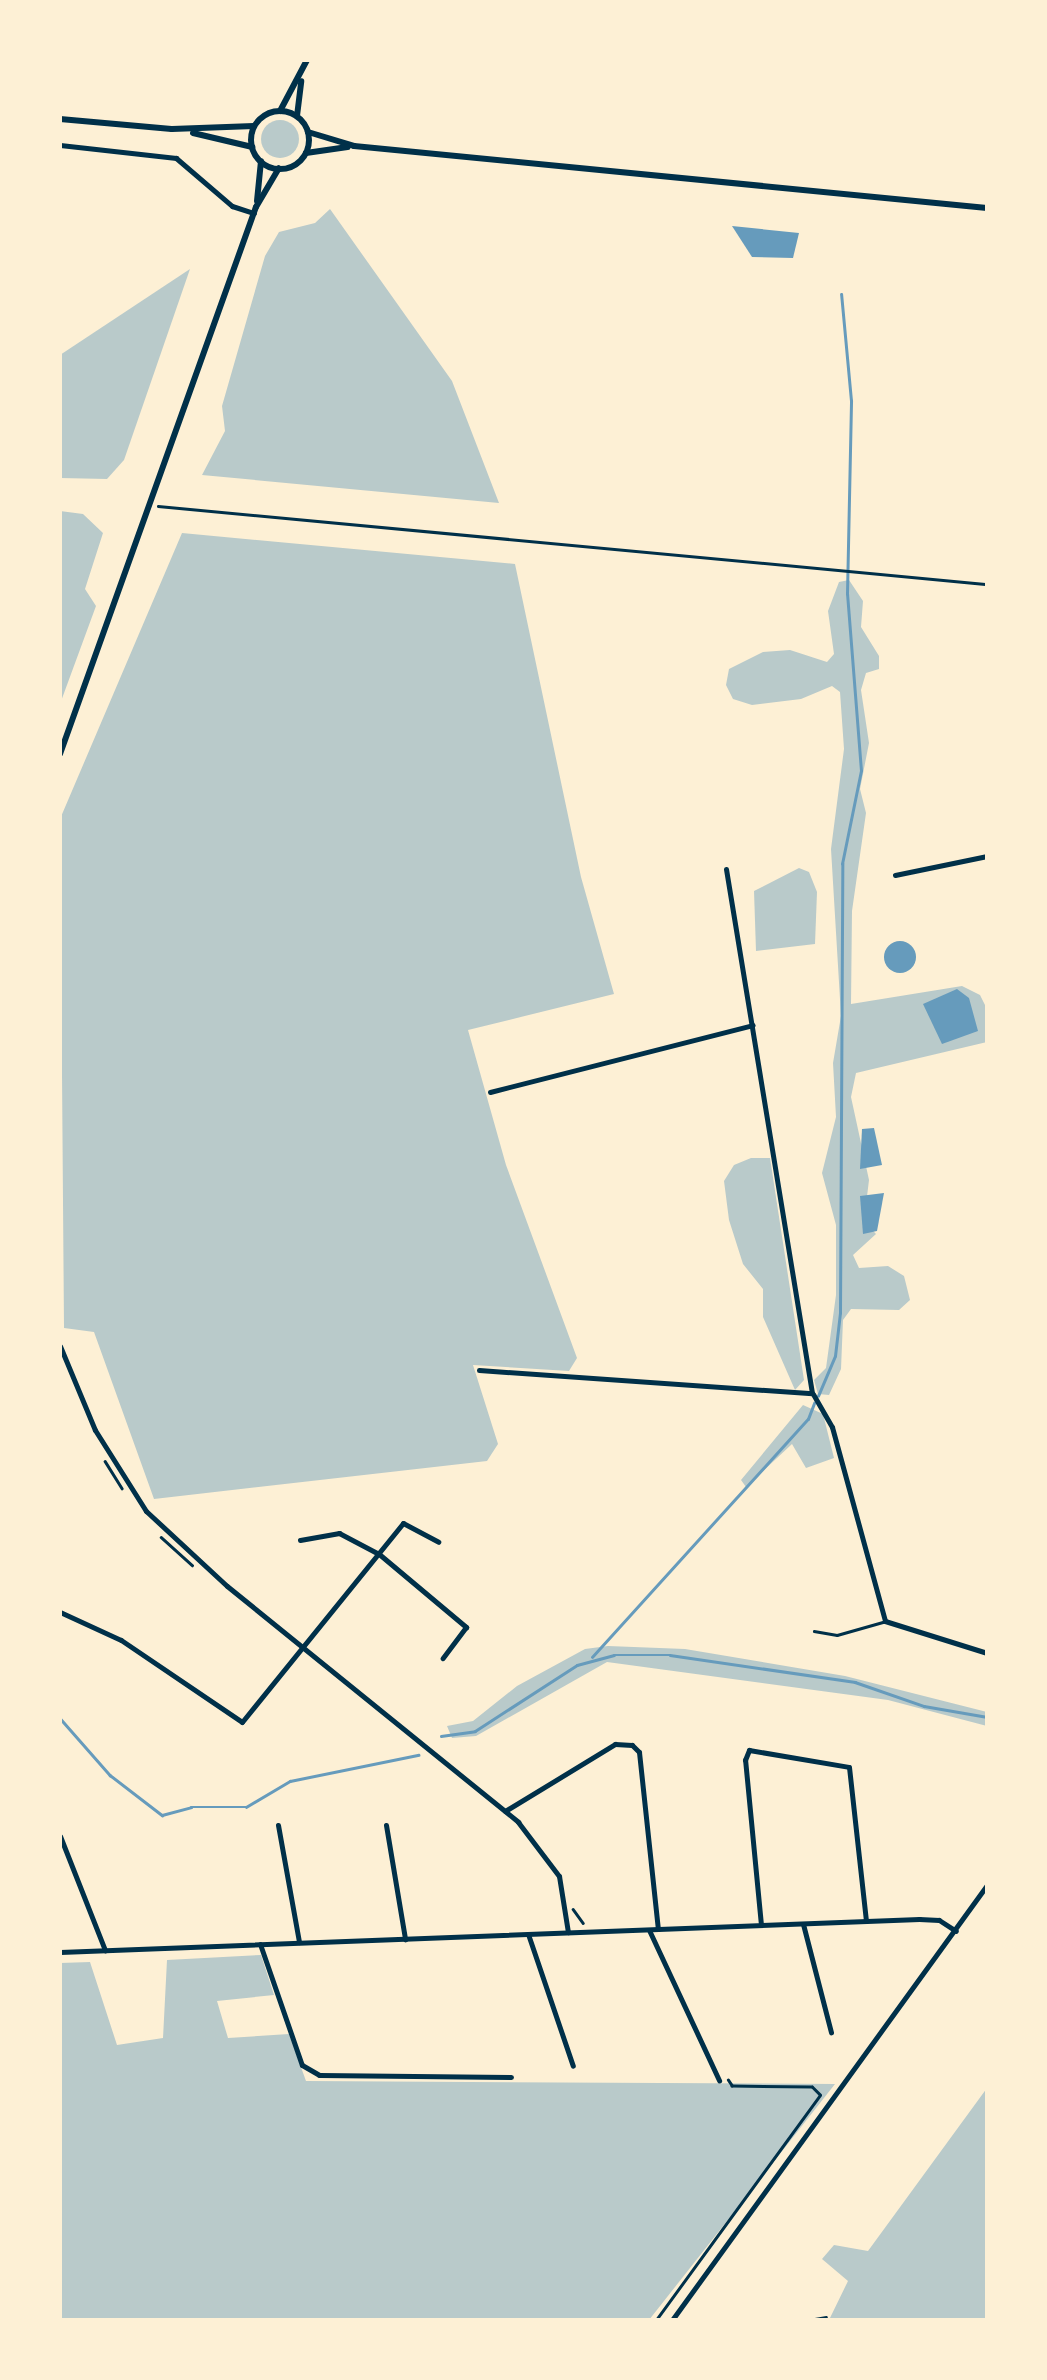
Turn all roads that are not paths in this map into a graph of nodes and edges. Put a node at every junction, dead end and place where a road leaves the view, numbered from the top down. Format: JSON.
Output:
{"nodes":[{"id":1,"x":307,"y":60,"type":"edge"},
{"id":2,"x":302,"y":75,"type":"junction"},
{"id":3,"x":280,"y":111,"type":"junction"},
{"id":4,"x":297,"y":116,"type":"junction"},
{"id":5,"x":60,"y":119,"type":"edge"},
{"id":6,"x":254,"y":126,"type":"junction"},
{"id":7,"x":172,"y":129,"type":"junction"},
{"id":8,"x":308,"y":132,"type":"junction"},
{"id":9,"x":60,"y":145,"type":"edge"},
{"id":10,"x":252,"y":146,"type":"junction"},
{"id":11,"x":354,"y":146,"type":"junction"},
{"id":12,"x":305,"y":154,"type":"junction"},
{"id":13,"x":260,"y":161,"type":"junction"},
{"id":14,"x":278,"y":168,"type":"junction"},
{"id":15,"x":987,"y":208,"type":"edge"},
{"id":16,"x":255,"y":210,"type":"junction"},
{"id":17,"x":60,"y":754,"type":"edge"},
{"id":18,"x":987,"y":856,"type":"edge"},
{"id":19,"x":726,"y":869,"type":"dead end"},
{"id":20,"x":895,"y":875,"type":"dead end"},
{"id":21,"x":754,"y":1025,"type":"junction"},
{"id":22,"x":490,"y":1092,"type":"dead end"},
{"id":23,"x":60,"y":1346,"type":"edge"},
{"id":24,"x":479,"y":1370,"type":"dead end"},
{"id":25,"x":812,"y":1393,"type":"junction"},
{"id":26,"x":300,"y":1540,"type":"dead end"},
{"id":27,"x":438,"y":1542,"type":"dead end"},
{"id":28,"x":379,"y":1554,"type":"junction"},
{"id":29,"x":60,"y":1612,"type":"edge"},
{"id":30,"x":885,"y":1621,"type":"junction"},
{"id":31,"x":814,"y":1631,"type":"dead end"},
{"id":32,"x":307,"y":1648,"type":"junction"},
{"id":33,"x":987,"y":1652,"type":"edge"},
{"id":34,"x":442,"y":1658,"type":"dead end"},
{"id":35,"x":504,"y":1811,"type":"junction"},
{"id":36,"x":278,"y":1825,"type":"dead end"},
{"id":37,"x":386,"y":1826,"type":"dead end"},
{"id":38,"x":60,"y":1836,"type":"edge"},
{"id":39,"x":987,"y":1884,"type":"edge"},
{"id":40,"x":866,"y":1921,"type":"junction"},
{"id":41,"x":803,"y":1924,"type":"junction"},
{"id":42,"x":760,"y":1925,"type":"junction"},
{"id":43,"x":649,"y":1930,"type":"junction"},
{"id":44,"x":658,"y":1930,"type":"junction"},
{"id":45,"x":956,"y":1931,"type":"junction"},
{"id":46,"x":528,"y":1934,"type":"junction"},
{"id":47,"x":568,"y":1934,"type":"junction"},
{"id":48,"x":404,"y":1939,"type":"junction"},
{"id":49,"x":298,"y":1942,"type":"junction"},
{"id":50,"x":260,"y":1944,"type":"junction"},
{"id":51,"x":105,"y":1950,"type":"junction"},
{"id":52,"x":60,"y":1952,"type":"edge"},
{"id":53,"x":831,"y":2032,"type":"dead end"},
{"id":54,"x":572,"y":2066,"type":"dead end"},
{"id":55,"x":511,"y":2077,"type":"dead end"},
{"id":56,"x":719,"y":2080,"type":"road end"},
{"id":57,"x":826,"y":2317,"type":"dead end"},
{"id":58,"x":672,"y":2320,"type":"edge"},
{"id":59,"x":809,"y":2320,"type":"edge"}],
"edges":[{"from":1,"to":2,"type":"main road"},
{"from":2,"to":3,"type":"main road"},
{"from":2,"to":4,"type":"main road"},
{"from":3,"to":4,"type":"main road"},
{"from":3,"to":6,"type":"main road"},
{"from":4,"to":8,"type":"main road"},
{"from":5,"to":7,"type":"main road"},
{"from":6,"to":7,"type":"main road"},
{"from":6,"to":10,"type":"main road"},
{"from":7,"to":10,"type":"main road"},
{"from":8,"to":11,"type":"main road"},
{"from":8,"to":12,"type":"main road"},
{"from":9,"to":16,"type":"street"},
{"from":10,"to":13,"type":"main road"},
{"from":11,"to":12,"type":"main road"},
{"from":11,"to":15,"type":"main road"},
{"from":12,"to":14,"type":"main road"},
{"from":13,"to":14,"type":"main road"},
{"from":13,"to":16,"type":"main road"},
{"from":14,"to":16,"type":"main road"},
{"from":16,"to":17,"type":"main road"},
{"from":18,"to":20,"type":"street"},
{"from":19,"to":21,"type":"street"},
{"from":21,"to":22,"type":"street"},
{"from":21,"to":25,"type":"street"},
{"from":23,"to":32,"type":"street"},
{"from":24,"to":25,"type":"street"},
{"from":25,"to":30,"type":"street"},
{"from":26,"to":28,"type":"street"},
{"from":27,"to":28,"type":"street"},
{"from":28,"to":32,"type":"street"},
{"from":28,"to":34,"type":"street"},
{"from":29,"to":32,"type":"street"},
{"from":30,"to":31,"type":"lane"},
{"from":30,"to":33,"type":"street"},
{"from":32,"to":35,"type":"street"},
{"from":35,"to":44,"type":"street"},
{"from":35,"to":47,"type":"street"},
{"from":36,"to":49,"type":"street"},
{"from":37,"to":48,"type":"street"},
{"from":38,"to":51,"type":"street"},
{"from":39,"to":45,"type":"street"},
{"from":40,"to":41,"type":"street"},
{"from":40,"to":42,"type":"street"},
{"from":40,"to":45,"type":"street"},
{"from":41,"to":42,"type":"street"},
{"from":41,"to":53,"type":"street"},
{"from":42,"to":44,"type":"street"},
{"from":43,"to":44,"type":"street"},
{"from":43,"to":47,"type":"street"},
{"from":43,"to":56,"type":"street"},
{"from":45,"to":58,"type":"street"},
{"from":46,"to":47,"type":"street"},
{"from":46,"to":48,"type":"street"},
{"from":46,"to":54,"type":"street"},
{"from":48,"to":49,"type":"street"},
{"from":49,"to":50,"type":"street"},
{"from":50,"to":51,"type":"street"},
{"from":50,"to":55,"type":"street"},
{"from":51,"to":52,"type":"street"},
{"from":57,"to":59,"type":"lane"}]}
